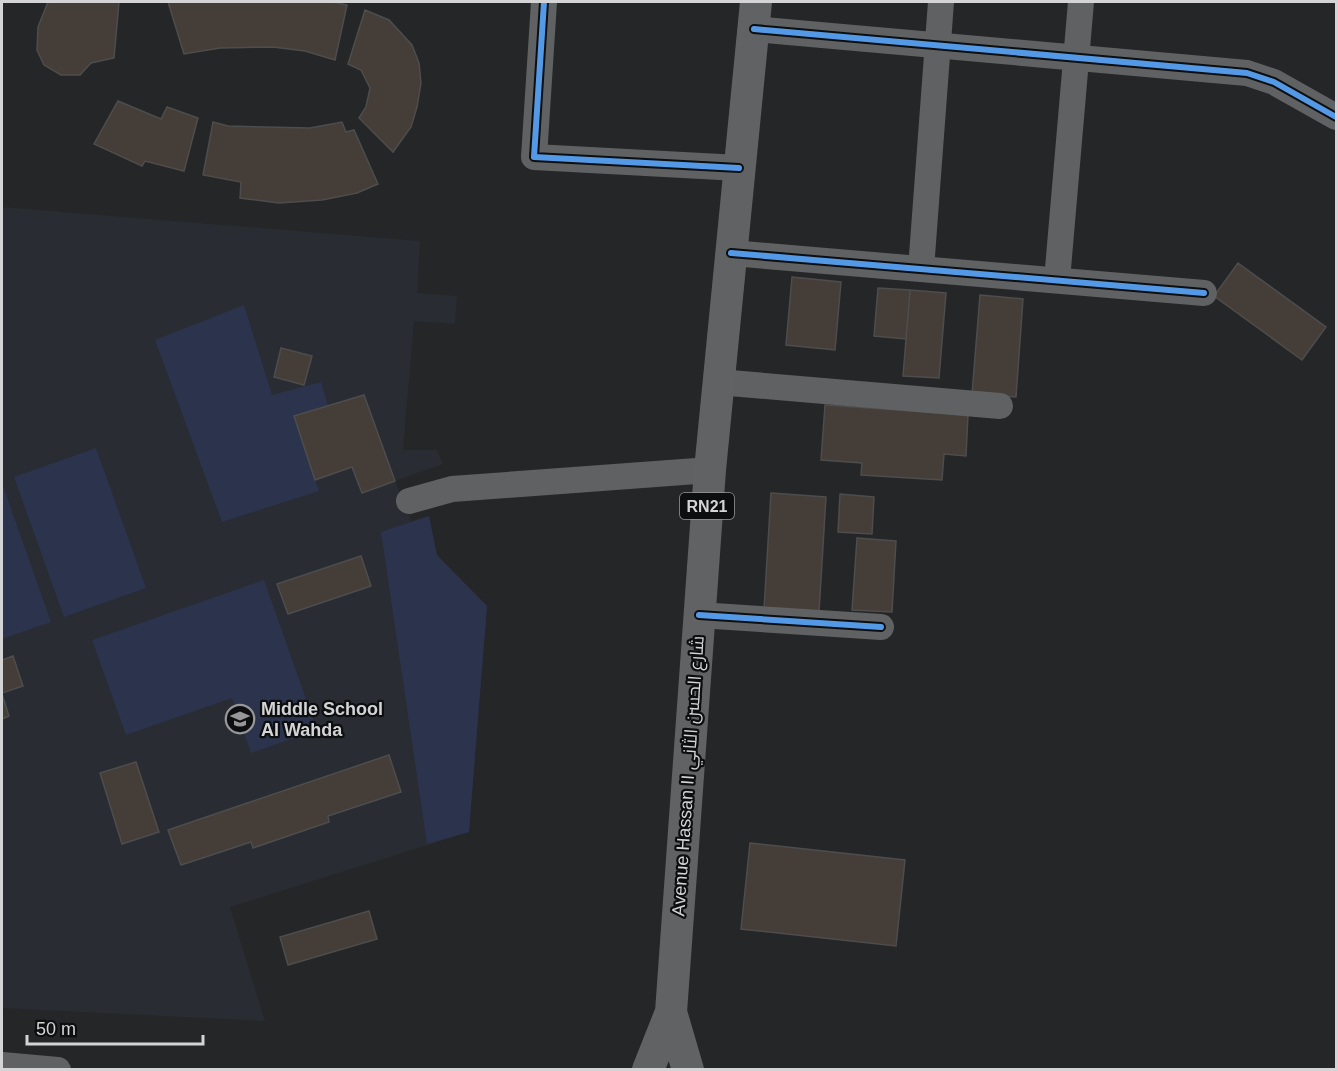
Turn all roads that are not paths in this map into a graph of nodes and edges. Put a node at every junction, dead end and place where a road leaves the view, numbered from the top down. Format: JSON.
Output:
{"nodes":[{"id":1,"x":544,"y":2,"type":"edge"},
{"id":2,"x":940,"y":2,"type":"edge"},
{"id":3,"x":1081,"y":2,"type":"edge"},
{"id":4,"x":755,"y":15,"type":"edge"},
{"id":5,"x":937,"y":45,"type":"junction"},
{"id":6,"x":1076,"y":57,"type":"junction"},
{"id":7,"x":1336,"y":117,"type":"edge"},
{"id":8,"x":739,"y":168,"type":"junction"},
{"id":9,"x":731,"y":253,"type":"junction"},
{"id":10,"x":921,"y":269,"type":"junction"},
{"id":11,"x":1057,"y":280,"type":"junction"},
{"id":12,"x":1204,"y":293,"type":"dead end"},
{"id":13,"x":718,"y":382,"type":"junction"},
{"id":14,"x":1000,"y":406,"type":"dead end"},
{"id":15,"x":710,"y":470,"type":"junction"},
{"id":16,"x":410,"y":501,"type":"dead end"},
{"id":17,"x":699,"y":615,"type":"junction"},
{"id":18,"x":881,"y":627,"type":"dead end"},
{"id":19,"x":670,"y":1012,"type":"junction"},
{"id":20,"x":2,"y":1065,"type":"edge"},
{"id":21,"x":58,"y":1070,"type":"edge"},
{"id":22,"x":648,"y":1070,"type":"edge"},
{"id":23,"x":688,"y":1070,"type":"edge"}],
"edges":[{"from":1,"to":8,"type":"street"},
{"from":2,"to":5,"type":"street"},
{"from":3,"to":6,"type":"street"},
{"from":4,"to":5,"type":"street"},
{"from":4,"to":8,"type":"main road","name":"Avenue Hassan II شارع الحسن الثاني","number":"RN21"},
{"from":5,"to":6,"type":"street"},
{"from":5,"to":10,"type":"street"},
{"from":6,"to":7,"type":"street"},
{"from":6,"to":11,"type":"street"},
{"from":8,"to":9,"type":"main road","name":"Avenue Hassan II شارع الحسن الثاني","number":"RN21"},
{"from":9,"to":10,"type":"street"},
{"from":9,"to":13,"type":"main road","name":"Avenue Hassan II شارع الحسن الثاني","number":"RN21"},
{"from":10,"to":11,"type":"street"},
{"from":11,"to":12,"type":"street"},
{"from":13,"to":14,"type":"street"},
{"from":13,"to":15,"type":"main road","name":"Avenue Hassan II شارع الحسن الثاني","number":"RN21"},
{"from":15,"to":16,"type":"street"},
{"from":15,"to":17,"type":"main road","name":"Avenue Hassan II شارع الحسن الثاني","number":"RN21"},
{"from":17,"to":18,"type":"street"},
{"from":17,"to":19,"type":"main road","name":"Avenue Hassan II شارع الحسن الثاني","number":"RN21"},
{"from":19,"to":22,"type":"main road","name":"Avenue Hassan II شارع الحسن الثاني","number":"RN21"},
{"from":19,"to":23,"type":"main road","name":"Avenue Hassan II شارع الحسن الثاني","number":"RN21"},
{"from":20,"to":21,"type":"street"}]}
